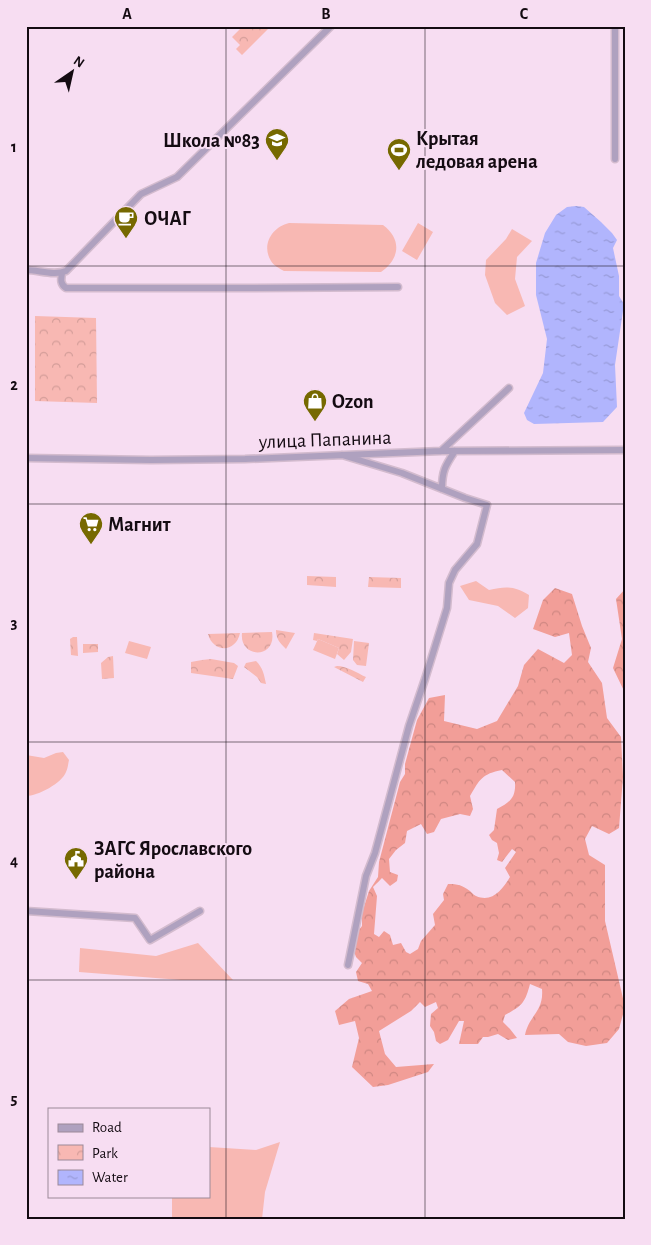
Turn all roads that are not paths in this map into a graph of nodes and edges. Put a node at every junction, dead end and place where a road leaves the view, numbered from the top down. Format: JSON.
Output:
{"nodes":[{"id":1,"x":331,"y":26,"type":"edge"},
{"id":2,"x":615,"y":26,"type":"edge"},
{"id":3,"x":615,"y":159,"type":"dead end"},
{"id":4,"x":26,"y":270,"type":"edge"},
{"id":5,"x":62,"y":272,"type":"junction"},
{"id":6,"x":398,"y":287,"type":"dead end"},
{"id":7,"x":509,"y":388,"type":"dead end"},
{"id":8,"x":625,"y":450,"type":"edge"},
{"id":9,"x":441,"y":451,"type":"junction"},
{"id":10,"x":455,"y":451,"type":"junction"},
{"id":11,"x":342,"y":455,"type":"junction"},
{"id":12,"x":26,"y":458,"type":"edge"},
{"id":13,"x":442,"y":489,"type":"junction"},
{"id":14,"x":200,"y":911,"type":"dead end"},
{"id":15,"x":26,"y":912,"type":"edge"},
{"id":16,"x":348,"y":965,"type":"dead end"}],
"edges":[{"from":1,"to":5,"type":"street"},
{"from":2,"to":3,"type":"street"},
{"from":4,"to":5,"type":"street"},
{"from":5,"to":6,"type":"street"},
{"from":7,"to":9,"type":"street"},
{"from":8,"to":10,"type":"street","name":"улица Папанина"},
{"from":9,"to":10,"type":"street","name":"улица Папанина"},
{"from":9,"to":11,"type":"street","name":"улица Папанина"},
{"from":10,"to":13,"type":"street"},
{"from":11,"to":12,"type":"street","name":"улица Папанина"},
{"from":11,"to":13,"type":"street"},
{"from":13,"to":16,"type":"street"},
{"from":14,"to":15,"type":"street"}]}
